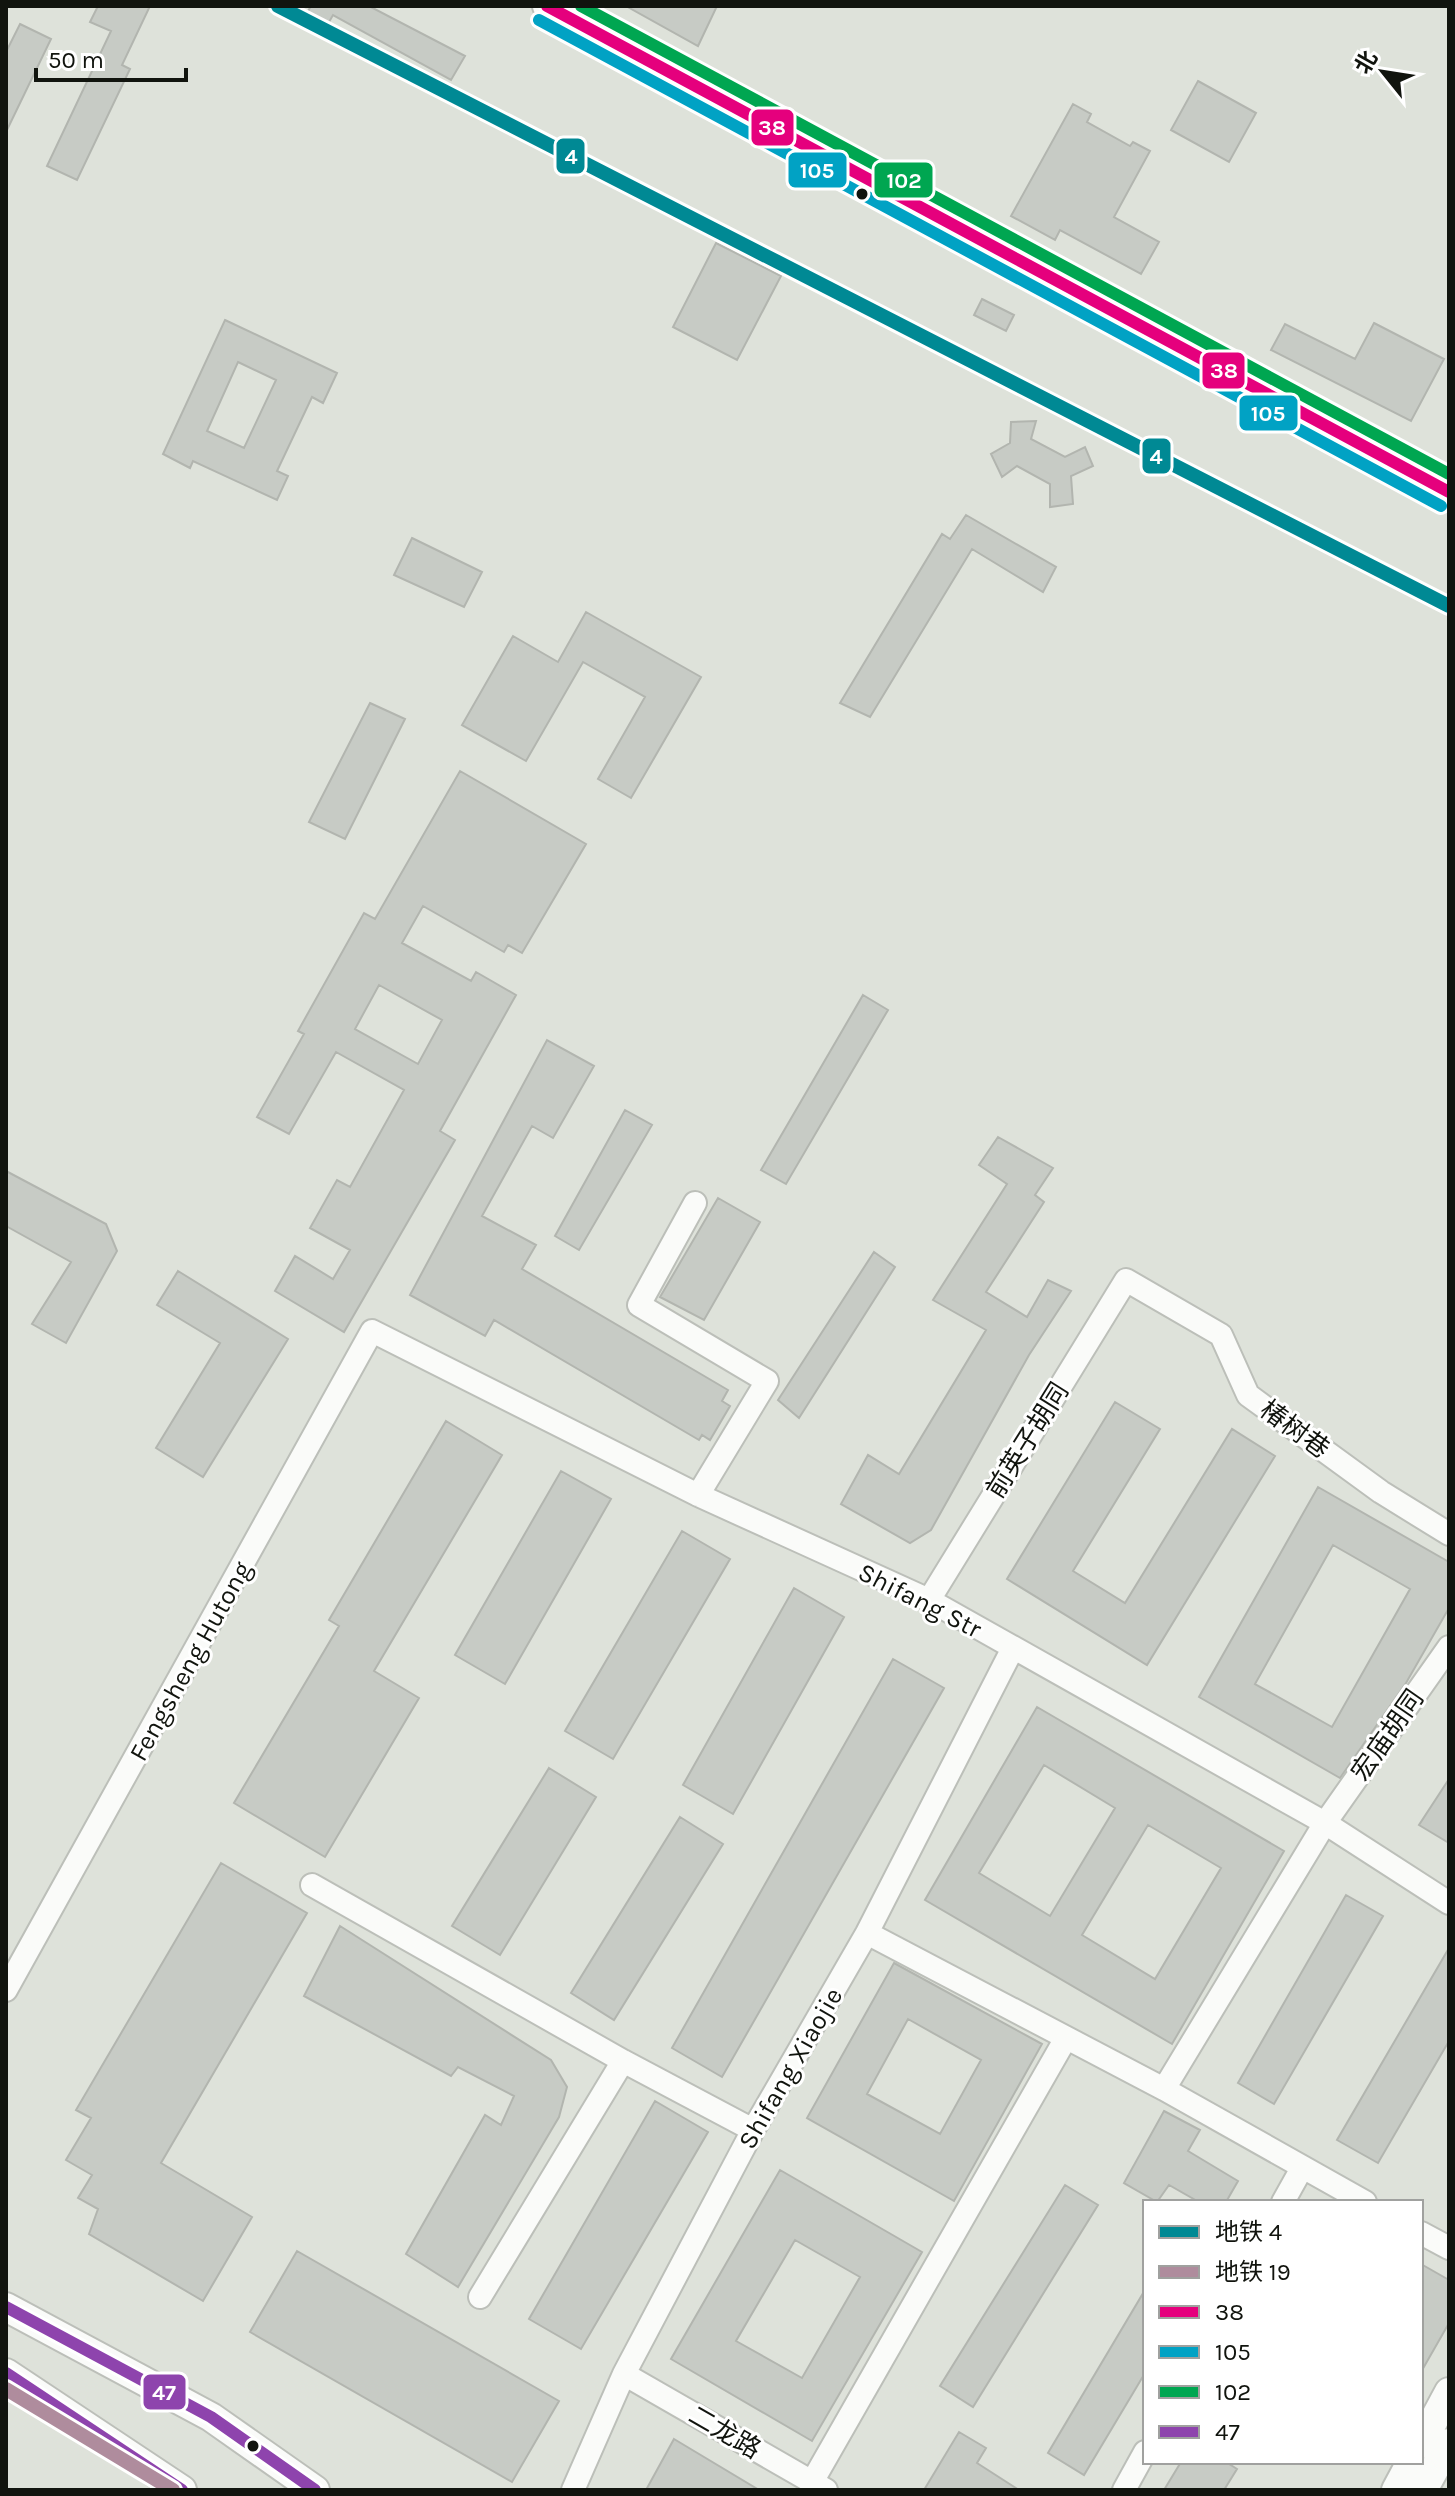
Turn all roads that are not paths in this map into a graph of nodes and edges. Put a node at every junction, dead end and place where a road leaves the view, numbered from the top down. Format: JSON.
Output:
{"nodes":[{"id":1,"x":547,"y":6,"type":"edge"},
{"id":2,"x":1449,"y":492,"type":"edge"},
{"id":3,"x":695,"y":1203,"type":"dead end"},
{"id":4,"x":1126,"y":1280,"type":"joint"},
{"id":5,"x":372,"y":1331,"type":"joint"},
{"id":6,"x":698,"y":1495,"type":"junction"},
{"id":7,"x":1449,"y":1534,"type":"edge"},
{"id":8,"x":929,"y":1600,"type":"junction"},
{"id":9,"x":1449,"y":1647,"type":"edge"},
{"id":10,"x":1013,"y":1648,"type":"junction"},
{"id":11,"x":1325,"y":1823,"type":"junction"},
{"id":12,"x":312,"y":1885,"type":"dead end"},
{"id":13,"x":1449,"y":1903,"type":"edge"},
{"id":14,"x":867,"y":1933,"type":"junction"},
{"id":15,"x":6,"y":1990,"type":"edge"},
{"id":16,"x":1066,"y":2038,"type":"junction"},
{"id":17,"x":623,"y":2061,"type":"junction"},
{"id":18,"x":1164,"y":2089,"type":"junction"},
{"id":19,"x":753,"y":2130,"type":"junction"},
{"id":20,"x":1302,"y":2168,"type":"junction"},
{"id":21,"x":1284,"y":2200,"type":"edge"},
{"id":22,"x":1361,"y":2200,"type":"edge"},
{"id":23,"x":1423,"y":2234,"type":"edge"},
{"id":24,"x":1449,"y":2248,"type":"edge"},
{"id":25,"x":480,"y":2297,"type":"dead end"},
{"id":26,"x":6,"y":2307,"type":"edge"},
{"id":27,"x":6,"y":2373,"type":"edge"},
{"id":28,"x":624,"y":2374,"type":"junction"},
{"id":29,"x":1449,"y":2392,"type":"edge"},
{"id":30,"x":1423,"y":2440,"type":"edge"},
{"id":31,"x":1449,"y":2443,"type":"edge"},
{"id":32,"x":1143,"y":2456,"type":"edge"},
{"id":33,"x":1410,"y":2464,"type":"edge"},
{"id":34,"x":819,"y":2486,"type":"edge"},
{"id":35,"x":174,"y":2488,"type":"edge"},
{"id":36,"x":315,"y":2490,"type":"edge"},
{"id":37,"x":573,"y":2490,"type":"edge"},
{"id":38,"x":1124,"y":2490,"type":"edge"},
{"id":39,"x":1396,"y":2490,"type":"edge"},
{"id":40,"x":1423,"y":2490,"type":"edge"}],
"edges":[{"from":1,"to":2,"type":"main road"},
{"from":3,"to":6,"type":"street"},
{"from":4,"to":7,"type":"street","name":"椿树巷"},
{"from":4,"to":8,"type":"street","name":"前英子胡同"},
{"from":5,"to":6,"type":"street","name":"Shifang Str"},
{"from":5,"to":15,"type":"street","name":"Fengsheng Hutong"},
{"from":6,"to":8,"type":"street","name":"Shifang Str"},
{"from":8,"to":10,"type":"street","name":"Shifang Str"},
{"from":9,"to":11,"type":"street","name":"宏庙胡同"},
{"from":10,"to":11,"type":"street","name":"Shifang Str"},
{"from":10,"to":14,"type":"street","name":"Shifang Xiaojie"},
{"from":11,"to":13,"type":"street","name":"Shifang Str"},
{"from":11,"to":18,"type":"street","name":"宏庙胡同"},
{"from":12,"to":17,"type":"street"},
{"from":14,"to":16,"type":"street"},
{"from":14,"to":19,"type":"street","name":"Shifang Xiaojie"},
{"from":16,"to":18,"type":"street"},
{"from":16,"to":34,"type":"street"},
{"from":17,"to":19,"type":"street"},
{"from":17,"to":25,"type":"street"},
{"from":18,"to":20,"type":"street"},
{"from":19,"to":28,"type":"street","name":"Shifang Xiaojie"},
{"from":20,"to":21,"type":"street"},
{"from":20,"to":22,"type":"street"},
{"from":23,"to":24,"type":"street"},
{"from":26,"to":36,"type":"main road"},
{"from":27,"to":35,"type":"main road"},
{"from":28,"to":34,"type":"street","name":"二龙路"},
{"from":28,"to":37,"type":"street","name":"Shifang Xiaojie"},
{"from":29,"to":30,"type":"main road"},
{"from":31,"to":40,"type":"main road"},
{"from":32,"to":38,"type":"street"},
{"from":33,"to":39,"type":"main road"}]}
